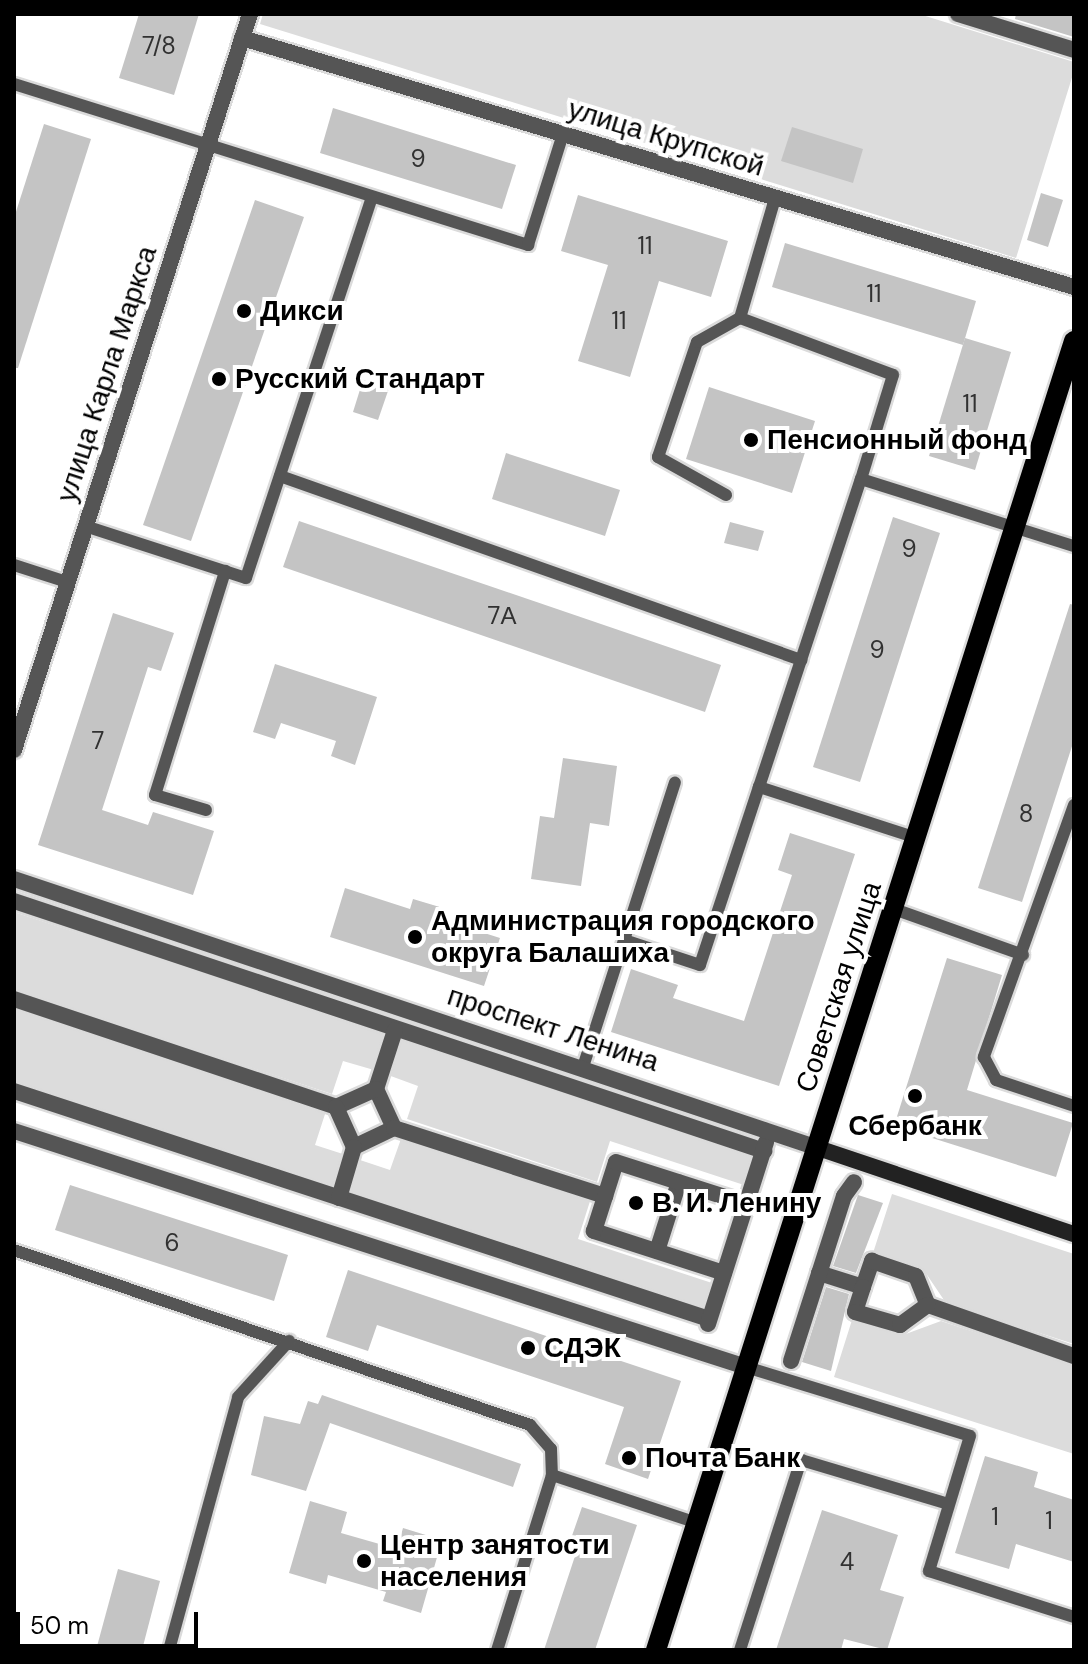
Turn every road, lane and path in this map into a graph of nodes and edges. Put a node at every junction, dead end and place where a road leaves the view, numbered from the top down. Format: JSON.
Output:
{"nodes":[{"id":1,"x":250,"y":14,"type":"edge"},
{"id":2,"x":958,"y":14,"type":"edge"},
{"id":3,"x":242,"y":38,"type":"junction"},
{"id":4,"x":1074,"y":50,"type":"edge"},
{"id":5,"x":15,"y":89,"type":"edge"},
{"id":6,"x":563,"y":134,"type":"junction"},
{"id":7,"x":208,"y":146,"type":"junction"},
{"id":8,"x":372,"y":197,"type":"junction"},
{"id":9,"x":775,"y":198,"type":"junction"},
{"id":10,"x":1074,"y":287,"type":"edge"},
{"id":11,"x":740,"y":318,"type":"junction"},
{"id":12,"x":1074,"y":341,"type":"edge"},
{"id":13,"x":280,"y":476,"type":"junction"},
{"id":14,"x":861,"y":479,"type":"junction"},
{"id":15,"x":726,"y":495,"type":"dead end"},
{"id":16,"x":85,"y":526,"type":"junction"},
{"id":17,"x":1015,"y":530,"type":"junction"},
{"id":18,"x":1074,"y":546,"type":"edge"},
{"id":19,"x":14,"y":565,"type":"edge"},
{"id":20,"x":225,"y":571,"type":"junction"},
{"id":21,"x":67,"y":582,"type":"junction"},
{"id":22,"x":801,"y":660,"type":"junction"},
{"id":23,"x":14,"y":750,"type":"edge"},
{"id":24,"x":675,"y":783,"type":"dead end"},
{"id":25,"x":759,"y":787,"type":"junction"},
{"id":26,"x":1074,"y":805,"type":"edge"},
{"id":27,"x":206,"y":810,"type":"dead end"},
{"id":28,"x":917,"y":838,"type":"junction"},
{"id":29,"x":14,"y":879,"type":"edge"},
{"id":30,"x":14,"y":901,"type":"edge"},
{"id":31,"x":894,"y":909,"type":"junction"},
{"id":32,"x":624,"y":940,"type":"junction"},
{"id":33,"x":1023,"y":955,"type":"junction"},
{"id":34,"x":14,"y":999,"type":"edge"},
{"id":35,"x":395,"y":1030,"type":"junction"},
{"id":36,"x":583,"y":1067,"type":"junction"},
{"id":37,"x":376,"y":1089,"type":"junction"},
{"id":38,"x":14,"y":1091,"type":"edge"},
{"id":39,"x":1074,"y":1106,"type":"edge"},
{"id":40,"x":336,"y":1107,"type":"junction"},
{"id":41,"x":394,"y":1128,"type":"junction"},
{"id":42,"x":14,"y":1131,"type":"edge"},
{"id":43,"x":354,"y":1147,"type":"junction"},
{"id":44,"x":818,"y":1148,"type":"junction"},
{"id":45,"x":679,"y":1182,"type":"junction"},
{"id":46,"x":854,"y":1182,"type":"dead end"},
{"id":47,"x":605,"y":1196,"type":"junction"},
{"id":48,"x":339,"y":1198,"type":"junction"},
{"id":49,"x":747,"y":1204,"type":"junction"},
{"id":50,"x":1074,"y":1234,"type":"edge"},
{"id":51,"x":14,"y":1250,"type":"edge"},
{"id":52,"x":657,"y":1251,"type":"junction"},
{"id":53,"x":724,"y":1273,"type":"junction"},
{"id":54,"x":819,"y":1273,"type":"junction"},
{"id":55,"x":863,"y":1287,"type":"junction"},
{"id":56,"x":928,"y":1305,"type":"junction"},
{"id":57,"x":289,"y":1341,"type":"junction"},
{"id":58,"x":1074,"y":1356,"type":"edge"},
{"id":59,"x":791,"y":1361,"type":"dead end"},
{"id":60,"x":746,"y":1367,"type":"junction"},
{"id":61,"x":552,"y":1475,"type":"junction"},
{"id":62,"x":949,"y":1504,"type":"junction"},
{"id":63,"x":697,"y":1523,"type":"junction"},
{"id":64,"x":1074,"y":1617,"type":"edge"},
{"id":65,"x":169,"y":1650,"type":"edge"},
{"id":66,"x":497,"y":1650,"type":"edge"},
{"id":67,"x":656,"y":1650,"type":"edge"},
{"id":68,"x":740,"y":1650,"type":"edge"}],
"edges":[{"from":1,"to":3,"type":"street","name":"улица Карла Маркса"},
{"from":2,"to":4,"type":"street"},
{"from":3,"to":6,"type":"street","name":"улица Крупской"},
{"from":3,"to":7,"type":"street","name":"улица Карла Маркса"},
{"from":5,"to":7,"type":"lane"},
{"from":6,"to":8,"type":"lane"},
{"from":6,"to":9,"type":"street","name":"улица Крупской"},
{"from":7,"to":8,"type":"lane"},
{"from":7,"to":16,"type":"street","name":"улица Карла Маркса"},
{"from":8,"to":13,"type":"lane"},
{"from":9,"to":10,"type":"street","name":"улица Крупской"},
{"from":9,"to":11,"type":"lane"},
{"from":11,"to":14,"type":"lane"},
{"from":11,"to":15,"type":"lane"},
{"from":12,"to":17,"type":"main road","name":"Советская улица"},
{"from":13,"to":20,"type":"lane"},
{"from":13,"to":22,"type":"lane"},
{"from":14,"to":17,"type":"lane"},
{"from":14,"to":22,"type":"lane"},
{"from":16,"to":20,"type":"lane"},
{"from":16,"to":21,"type":"street","name":"улица Карла Маркса"},
{"from":17,"to":18,"type":"lane"},
{"from":17,"to":28,"type":"main road","name":"Советская улица"},
{"from":19,"to":21,"type":"lane"},
{"from":20,"to":27,"type":"lane"},
{"from":21,"to":23,"type":"street","name":"улица Карла Маркса"},
{"from":22,"to":25,"type":"lane"},
{"from":24,"to":32,"type":"lane"},
{"from":25,"to":28,"type":"lane"},
{"from":25,"to":32,"type":"lane"},
{"from":26,"to":33,"type":"lane"},
{"from":28,"to":31,"type":"main road","name":"Советская улица"},
{"from":29,"to":36,"type":"street","name":"проспект Ленина"},
{"from":30,"to":35,"type":"street"},
{"from":31,"to":33,"type":"lane"},
{"from":31,"to":44,"type":"main road","name":"Советская улица"},
{"from":32,"to":36,"type":"lane"},
{"from":33,"to":39,"type":"lane"},
{"from":34,"to":40,"type":"street"},
{"from":35,"to":37,"type":"street"},
{"from":35,"to":49,"type":"street"},
{"from":36,"to":44,"type":"street","name":"проспект Ленина"},
{"from":37,"to":40,"type":"street"},
{"from":37,"to":41,"type":"street"},
{"from":38,"to":48,"type":"street"},
{"from":40,"to":43,"type":"street"},
{"from":41,"to":43,"type":"street"},
{"from":41,"to":47,"type":"street"},
{"from":42,"to":60,"type":"street"},
{"from":43,"to":48,"type":"street"},
{"from":44,"to":50,"type":"main road","name":"проспект Ленина"},
{"from":44,"to":60,"type":"main road","name":"Советская улица"},
{"from":45,"to":47,"type":"street"},
{"from":45,"to":49,"type":"street"},
{"from":45,"to":52,"type":"street"},
{"from":46,"to":54,"type":"street"},
{"from":47,"to":52,"type":"street"},
{"from":48,"to":53,"type":"street"},
{"from":49,"to":53,"type":"street"},
{"from":51,"to":57,"type":"lane"},
{"from":52,"to":53,"type":"street"},
{"from":54,"to":55,"type":"street"},
{"from":54,"to":59,"type":"street"},
{"from":55,"to":56,"type":"street"},
{"from":55,"to":56,"type":"street"},
{"from":56,"to":58,"type":"street"},
{"from":57,"to":61,"type":"lane"},
{"from":57,"to":65,"type":"lane"},
{"from":60,"to":62,"type":"lane"},
{"from":60,"to":63,"type":"main road","name":"Советская улица"},
{"from":61,"to":63,"type":"lane"},
{"from":61,"to":66,"type":"lane"},
{"from":62,"to":64,"type":"lane"},
{"from":62,"to":68,"type":"lane"},
{"from":63,"to":67,"type":"main road","name":"Советская улица"}]}
